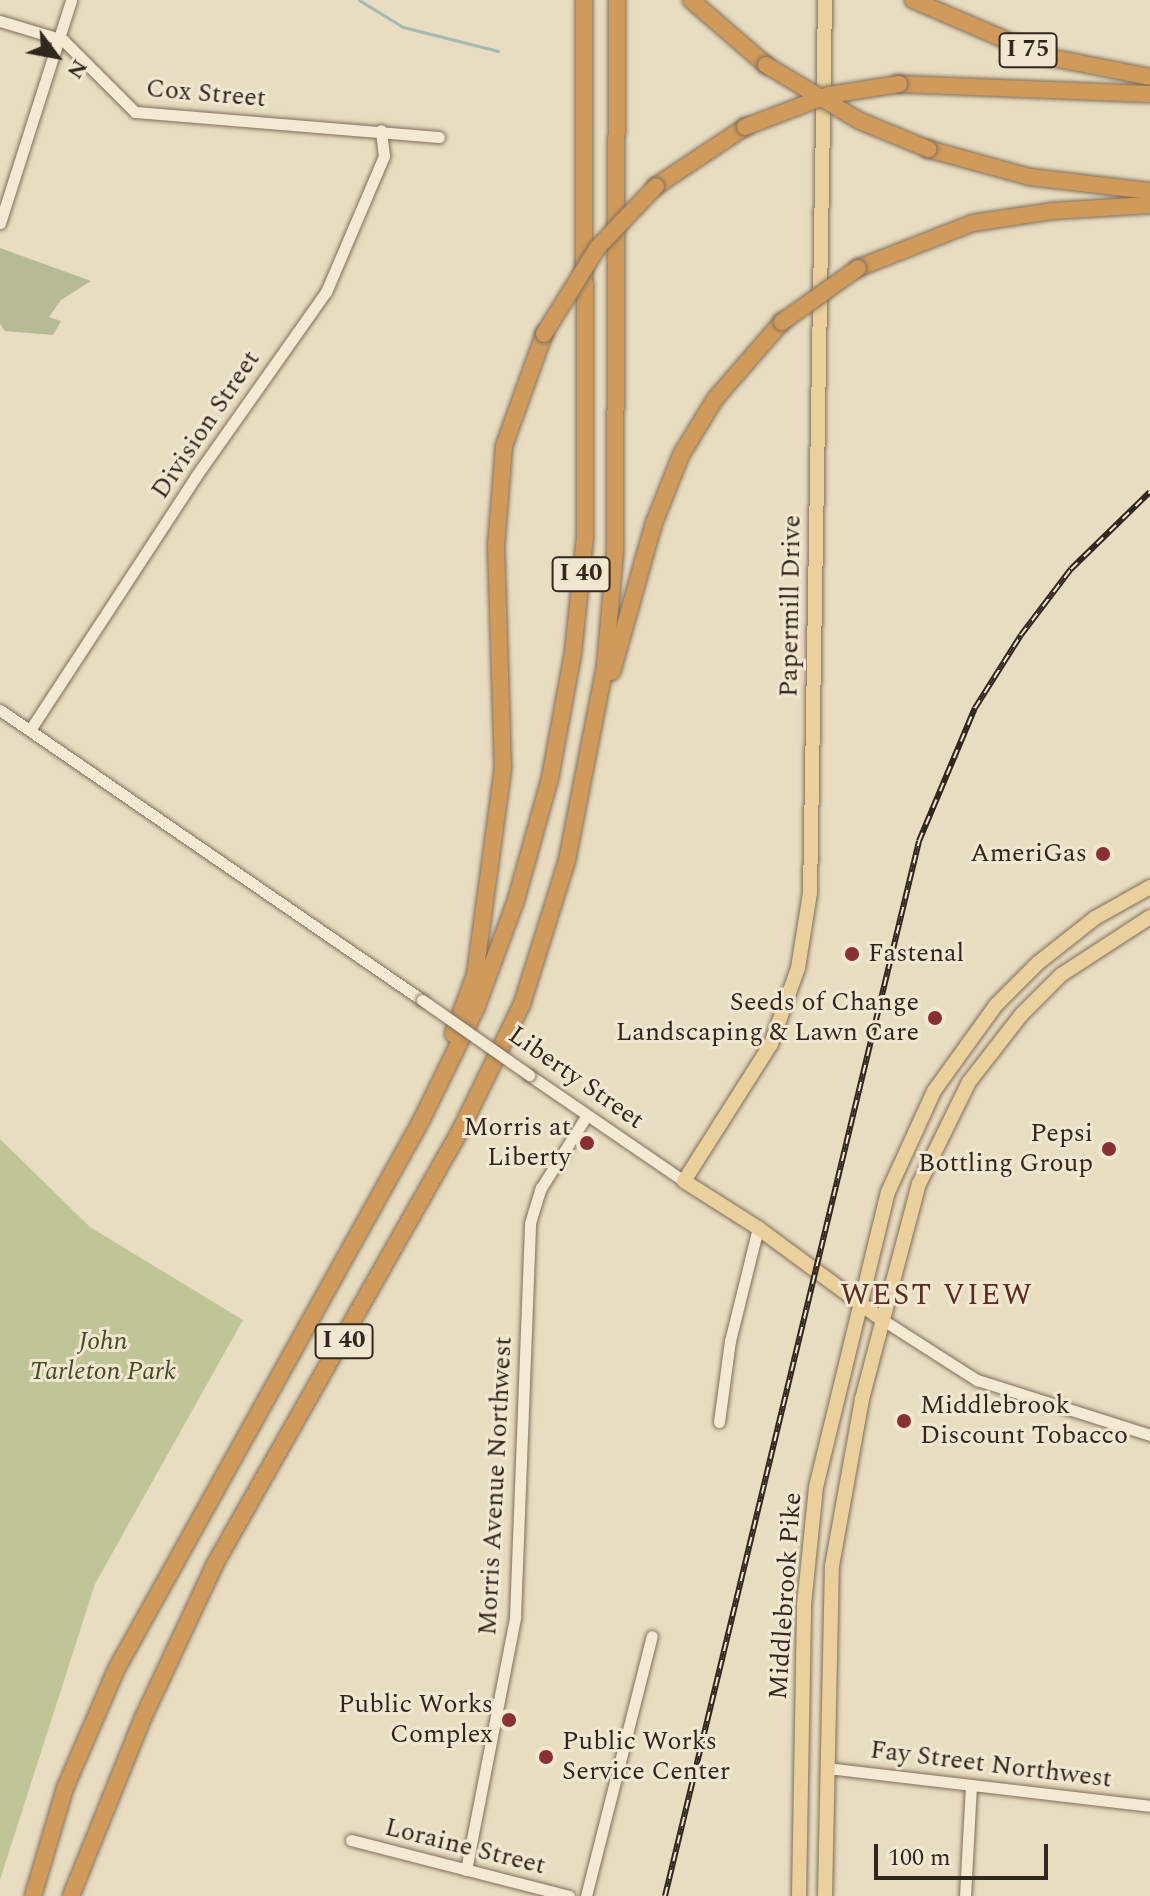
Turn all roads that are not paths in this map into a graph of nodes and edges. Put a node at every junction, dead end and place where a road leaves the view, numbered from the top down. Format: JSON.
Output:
{"nodes":[{"id":1,"x":71,"y":0,"type":"edge"},
{"id":2,"x":584,"y":0,"type":"edge"},
{"id":3,"x":617,"y":0,"type":"edge"},
{"id":4,"x":691,"y":0,"type":"edge"},
{"id":5,"x":825,"y":0,"type":"edge"},
{"id":6,"x":913,"y":0,"type":"edge"},
{"id":7,"x":0,"y":21,"type":"edge"},
{"id":8,"x":63,"y":40,"type":"junction"},
{"id":9,"x":1150,"y":77,"type":"edge"},
{"id":10,"x":1150,"y":94,"type":"edge"},
{"id":11,"x":381,"y":130,"type":"junction"},
{"id":12,"x":439,"y":137,"type":"dead end"},
{"id":13,"x":1150,"y":191,"type":"edge"},
{"id":14,"x":1150,"y":205,"type":"edge"},
{"id":15,"x":0,"y":223,"type":"edge"},
{"id":16,"x":0,"y":710,"type":"edge"},
{"id":17,"x":30,"y":730,"type":"junction"},
{"id":18,"x":584,"y":774,"type":"junction"},
{"id":19,"x":1150,"y":887,"type":"edge"},
{"id":20,"x":1150,"y":917,"type":"edge"},
{"id":21,"x":587,"y":1115,"type":"junction"},
{"id":22,"x":421,"y":1121,"type":"junction"},
{"id":23,"x":684,"y":1181,"type":"junction"},
{"id":24,"x":758,"y":1228,"type":"junction"},
{"id":25,"x":860,"y":1303,"type":"junction"},
{"id":26,"x":883,"y":1320,"type":"junction"},
{"id":27,"x":719,"y":1422,"type":"dead end"},
{"id":28,"x":1150,"y":1435,"type":"edge"},
{"id":29,"x":652,"y":1636,"type":"dead end"},
{"id":30,"x":827,"y":1768,"type":"junction"},
{"id":31,"x":971,"y":1786,"type":"junction"},
{"id":32,"x":1150,"y":1806,"type":"edge"},
{"id":33,"x":351,"y":1840,"type":"dead end"},
{"id":34,"x":466,"y":1870,"type":"junction"},
{"id":35,"x":33,"y":1896,"type":"edge"},
{"id":36,"x":71,"y":1896,"type":"edge"},
{"id":37,"x":569,"y":1896,"type":"edge"},
{"id":38,"x":586,"y":1896,"type":"edge"},
{"id":39,"x":799,"y":1896,"type":"edge"},
{"id":40,"x":825,"y":1896,"type":"edge"},
{"id":41,"x":965,"y":1896,"type":"edge"}],
"edges":[{"from":1,"to":8,"type":"street"},
{"from":2,"to":22,"type":"highway","number":"I 40"},
{"from":3,"to":18,"type":"highway","number":"I 40"},
{"from":4,"to":13,"type":"highway","bridge":true},
{"from":5,"to":23,"type":"main road","name":"Papermill Drive"},
{"from":6,"to":9,"type":"highway","number":"I 75"},
{"from":7,"to":8,"type":"street","name":"Cox Street"},
{"from":8,"to":11,"type":"street","name":"Cox Street"},
{"from":8,"to":15,"type":"street"},
{"from":10,"to":22,"type":"highway","bridge":true},
{"from":11,"to":12,"type":"street","name":"Cox Street"},
{"from":11,"to":17,"type":"street","name":"Division Street"},
{"from":14,"to":18,"type":"highway","bridge":true},
{"from":16,"to":17,"type":"street","name":"Liberty Street"},
{"from":17,"to":21,"type":"street","name":"Liberty Street","bridge":true},
{"from":18,"to":36,"type":"highway","number":"I 40"},
{"from":19,"to":25,"type":"main road","name":"Middlebrook Pike"},
{"from":20,"to":26,"type":"main road","name":"Middlebrook Pike"},
{"from":21,"to":23,"type":"street","name":"Liberty Street"},
{"from":21,"to":34,"type":"street","name":"Morris Avenue Northwest"},
{"from":22,"to":35,"type":"highway","number":"I 40"},
{"from":23,"to":24,"type":"main road","name":"Liberty Street"},
{"from":24,"to":25,"type":"main road","name":"Liberty Street"},
{"from":24,"to":27,"type":"street"},
{"from":25,"to":26,"type":"main road","name":"Liberty Street"},
{"from":25,"to":39,"type":"main road","name":"Middlebrook Pike"},
{"from":26,"to":28,"type":"street","name":"Liberty Street"},
{"from":26,"to":30,"type":"main road","name":"Middlebrook Pike"},
{"from":29,"to":38,"type":"street"},
{"from":30,"to":31,"type":"street","name":"Fay Street Northwest"},
{"from":30,"to":40,"type":"main road","name":"Middlebrook Pike"},
{"from":31,"to":32,"type":"street","name":"Fay Street Northwest"},
{"from":31,"to":41,"type":"street"},
{"from":33,"to":34,"type":"street","name":"Loraine Street"},
{"from":34,"to":37,"type":"street","name":"Loraine Street"}]}
